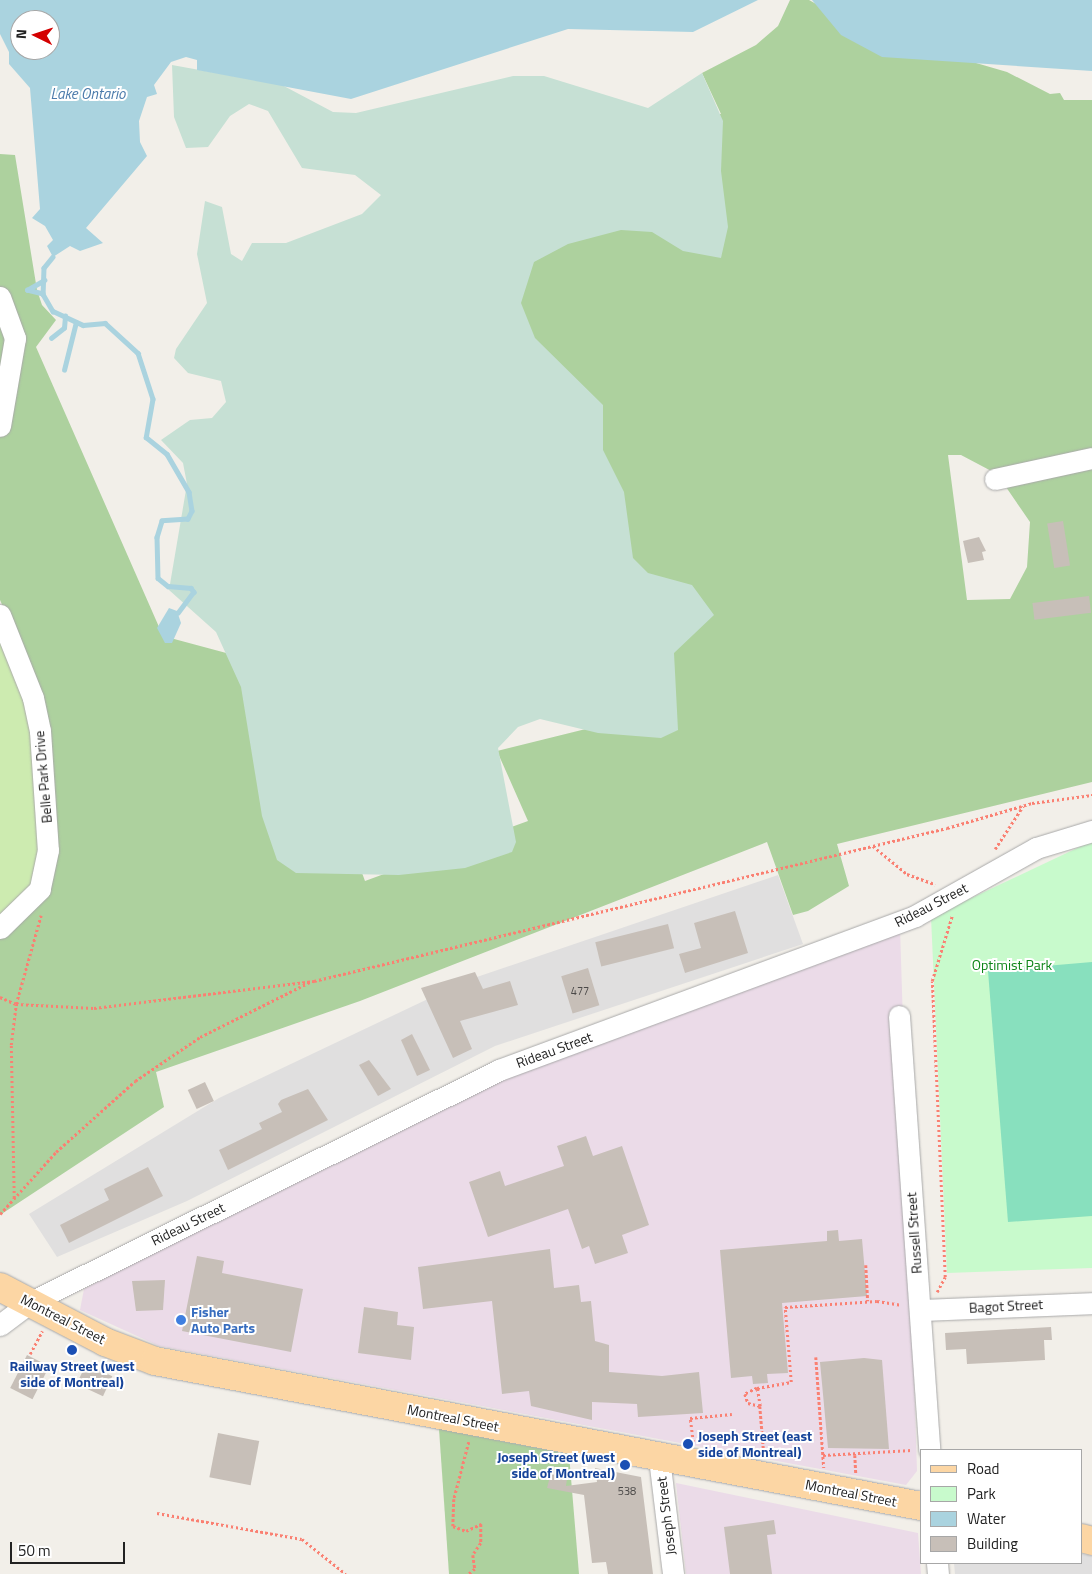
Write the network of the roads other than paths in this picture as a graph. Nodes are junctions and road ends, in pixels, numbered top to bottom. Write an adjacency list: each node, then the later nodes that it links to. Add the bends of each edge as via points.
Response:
1 (0, 297): 2 (street, via 15,338)
2 (0, 426)
3 (1092, 458): 4 (street)
4 (995, 479)
5 (0, 615): 7 (street, Belle Park Drive, via 33,698 42,747 48,850 41,886)
6 (1092, 830): 10 (street, Rideau Street, via 1036,848 915,916 499,1070)
7 (0, 928)
8 (899, 1016): 12 (street, Russell Street)
9 (0, 1287): 10 (main road, Montreal Street)
10 (28, 1303): 13 (street, Rideau Street); 15 (main road, Montreal Street, via 105,1342 155,1360)
11 (1092, 1303): 12 (street, Bagot Street)
12 (920, 1308): 14 (street, Russell Street)
13 (0, 1326)
14 (929, 1449)
15 (659, 1458): 16 (main road, Montreal Street); 17 (street, Joseph Street)
16 (920, 1506)
17 (673, 1574)

